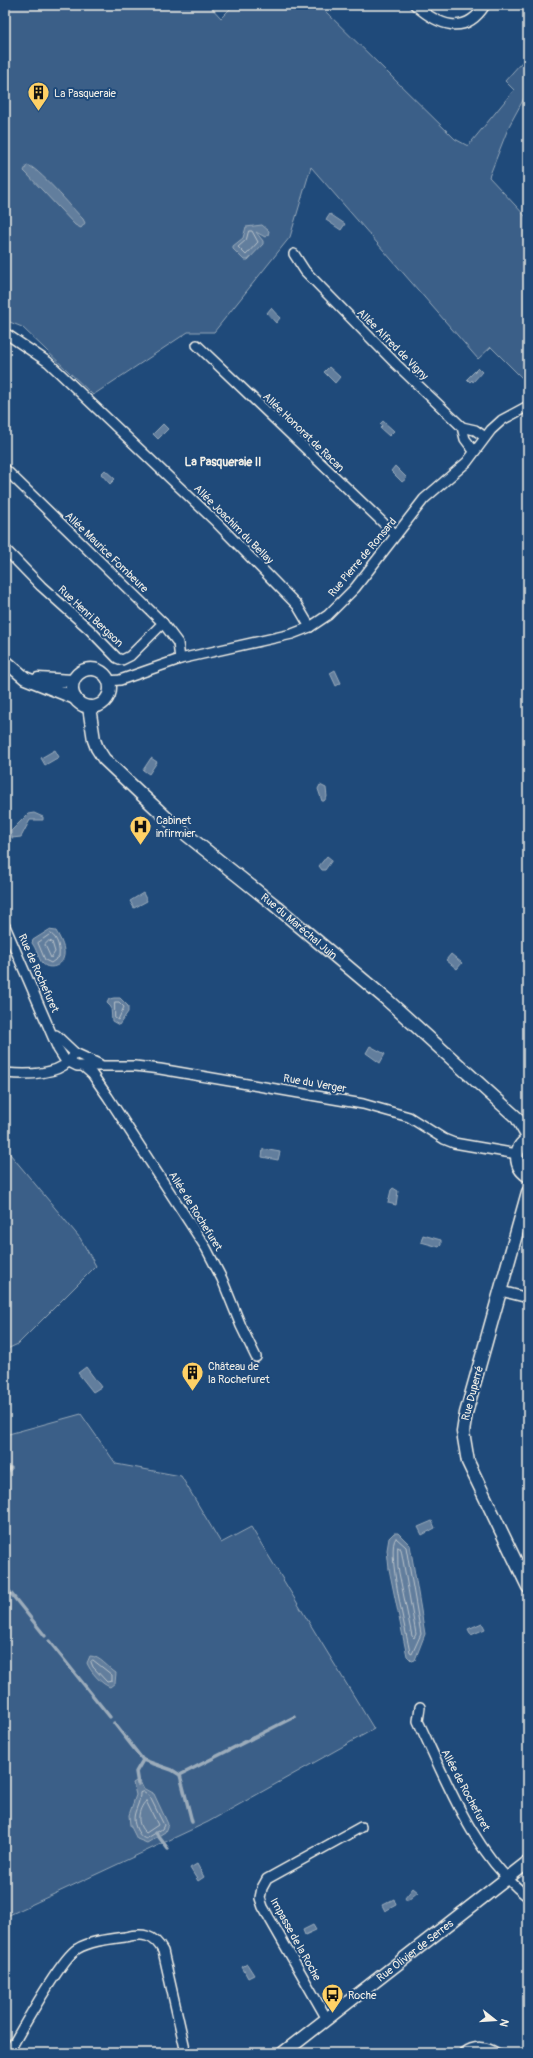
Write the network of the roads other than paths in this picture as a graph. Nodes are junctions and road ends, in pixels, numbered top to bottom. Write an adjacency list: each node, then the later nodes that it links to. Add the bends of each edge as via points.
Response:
1 (415, 5): 2 (street, via 431,19 450,25 462,24 473,18)
2 (485, 5)
3 (294, 254): 7 (street, Allée Alfred de Vigny, via 310,277)
4 (5, 333): 14 (street, Allée Joachim du Bellay, via 48,362 216,522 297,604)
5 (197, 345): 11 (street, Allée Honorat de Racan)
6 (528, 406): 8 (street, Rue Pierre de Ronsard, via 502,420)
7 (462, 427): 8 (street, via 475,430); 9 (street, Allée Alfred de Vigny, via 465,439)
8 (485, 437): 9 (street, Rue Pierre de Ronsard)
9 (474, 451): 11 (street, Rue Pierre de Ronsard, via 467,462 424,499)
10 (5, 469): 13 (street, Allée Maurice Fombeure)
11 (396, 535): 14 (street, Rue Pierre de Ronsard, via 355,588 328,615)
12 (5, 549): 13 (street, Rue Henri Bergson, via 117,658 122,660 130,656)
13 (163, 623): 15 (street, Allée Maurice Fombeure, via 178,642)
14 (310, 627): 15 (street, Rue Pierre de Ronsard, via 292,634)
15 (180, 659): 19 (street, Rue Pierre de Ronsard, via 120,680)
16 (5, 661): 17 (street)
17 (24, 678): 18 (street); 20 (street)
18 (73, 681): 19 (street, via 82,671 91,669 103,673); 20 (street, via 72,693)
19 (108, 681): 21 (street, via 109,694 105,700 97,706)
20 (75, 698): 21 (street)
21 (89, 707): 30 (street, Rue du Maréchal Juin, via 94,740 109,764 173,824 386,999 517,1118)
22 (5, 926): 23 (street, Rue de Rochefuret)
23 (51, 1029): 24 (street, Rue de Rochefuret, via 64,1045); 25 (street, Rue de Rochefuret, via 61,1054)
24 (75, 1053): 25 (street); 26 (street, Rue du Verger)
25 (68, 1062): 27 (street, Rue du Verger); 28 (street, via 46,1071)
26 (101, 1065): 27 (street, Rue du Verger); 29 (street, via 98,1077); 31 (street, Rue du Verger, via 160,1069 363,1104 409,1117 454,1143)
27 (84, 1067): 29 (street, Allée de Rochefuret)
28 (5, 1073)
29 (101, 1087): 36 (street, Allée de Rochefuret, via 206,1248)
30 (528, 1138): 31 (street)
31 (517, 1154): 32 (street, via 519,1167)
32 (528, 1176)
33 (528, 1192): 34 (street, Rue Duperré)
34 (501, 1291): 35 (street); 37 (street, Rue Duperré, via 466,1413 463,1432 468,1462)
35 (528, 1298)
36 (256, 1357)
37 (528, 1587)
38 (420, 1707): 41 (street, Allée de Rochefuret, via 418,1721 449,1787 493,1862)
39 (360, 1827): 43 (street, Impasse de la Roche, via 267,1879 261,1894 263,1907)
40 (528, 1862): 41 (street)
41 (508, 1877): 42 (street, Allée de Rochefuret); 43 (street, Rue Olivier de Serres)
42 (528, 1897)
43 (327, 2019): 46 (street, Rue Olivier de Serres)
44 (8, 2053): 45 (street, via 60,1967 76,1949 139,1934 158,1942 163,1951)
45 (186, 2053)
46 (283, 2053)
47 (464, 2053): 48 (street, via 468,2049 479,2047)
48 (497, 2053)

